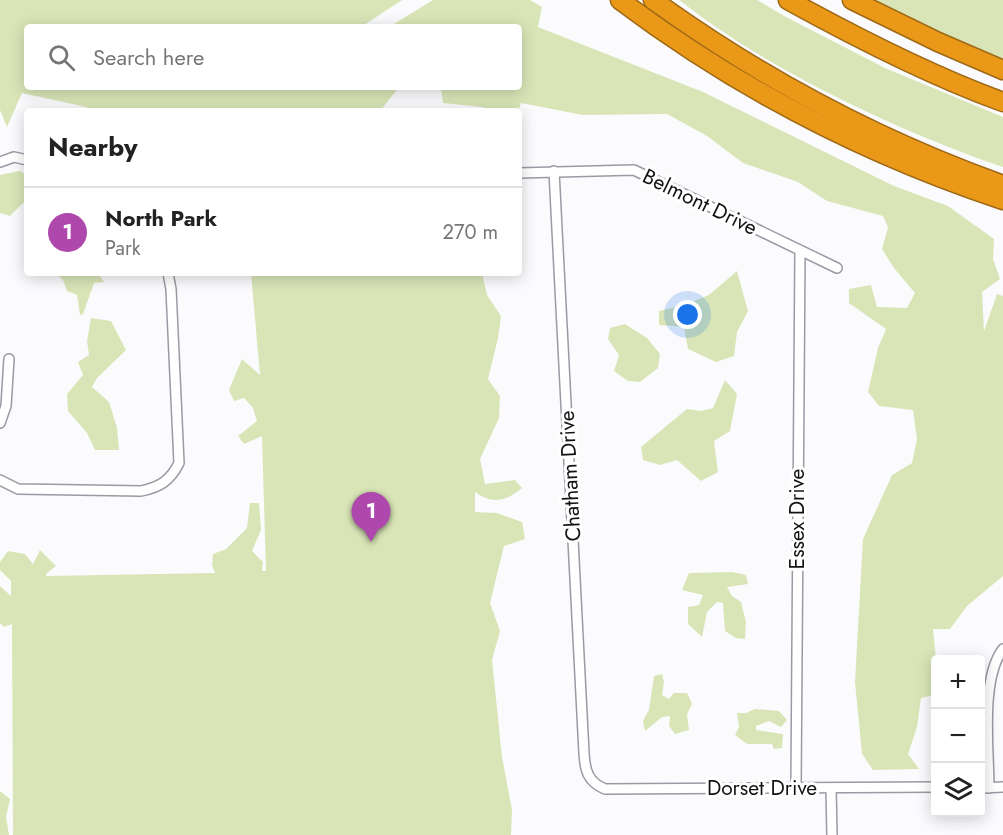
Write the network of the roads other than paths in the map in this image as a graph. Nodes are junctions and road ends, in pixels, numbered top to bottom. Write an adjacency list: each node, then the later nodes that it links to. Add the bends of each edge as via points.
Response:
1 (620, 0): 12 (highway, via 687,49 809,120 910,167)
2 (653, 0): 11 (highway, via 815,103 922,154)
3 (788, 0): 6 (highway, via 886,51)
4 (852, 0): 5 (highway)
5 (1003, 70)
6 (1003, 102)
7 (24, 159): 8 (street, via 14,157)
8 (0, 162)
9 (554, 171): 10 (street, Belmont Drive); 13 (street, Belmont Drive, via 634,170); 20 (street, Chatham Drive, via 584,753)
10 (522, 173)
11 (1003, 185)
12 (1003, 200)
13 (800, 251): 14 (street, Belmont Drive); 21 (street, Essex Drive)
14 (837, 268)
15 (169, 276): 18 (street, via 179,463 167,482 141,491 18,489)
16 (9, 359): 17 (street, via 6,406)
17 (0, 423)
18 (0, 480)
19 (1003, 649): 24 (street, via 988,691)
20 (590, 780): 21 (street, Dorset Drive, via 605,789)
21 (796, 787): 23 (street, Dorset Drive)
22 (931, 787): 23 (street, Dorset Drive)
23 (831, 788): 26 (street)
24 (985, 788): 25 (street)
25 (1003, 788)
26 (832, 835)

